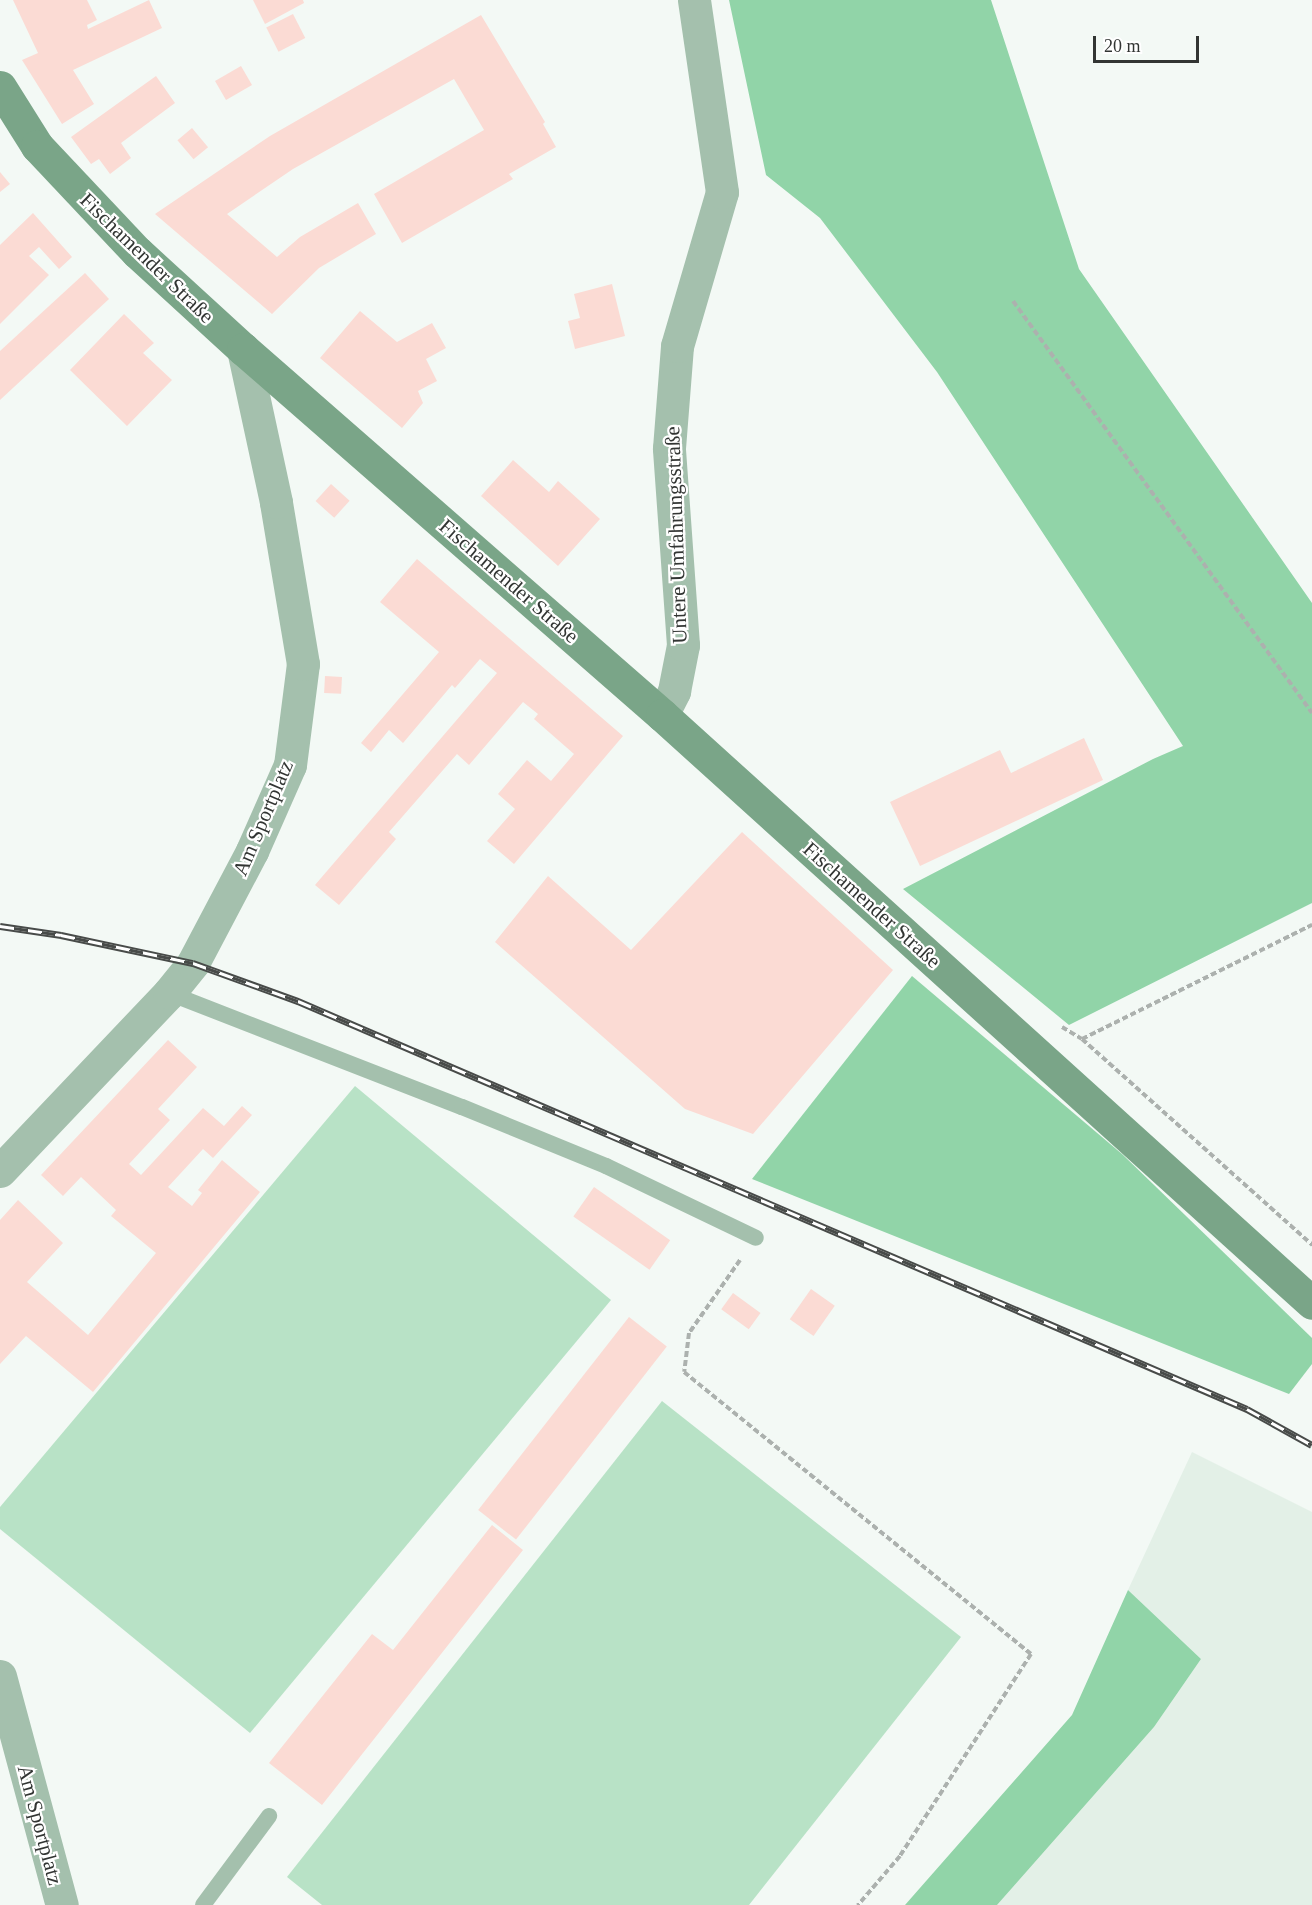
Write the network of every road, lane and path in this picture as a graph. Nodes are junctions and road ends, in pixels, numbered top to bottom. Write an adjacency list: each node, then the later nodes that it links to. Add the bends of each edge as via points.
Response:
1 (694, 0): 6 (street, Untere Umfahrungsstraße, via 722,192 677,346 669,448 683,645 674,691)
2 (0, 87): 4 (main road, Fischamender Straße, via 37,146 136,252)
3 (1013, 301): 5 (path)
4 (243, 350): 6 (main road, Fischamender Straße); 8 (street, Am Sportplatz, via 276,502 303,664 290,765 252,851 193,963)
5 (1312, 713)
6 (662, 715): 12 (main road, Fischamender Straße)
7 (1312, 925): 11 (path, via 1082,1039)
8 (169, 993): 9 (street, Am Sportplatz); 10 (lane, via 606,1166)
9 (0, 1171)
10 (756, 1238): 17 (path, via 689,1333 684,1372 1031,1654 900,1856)
11 (1312, 1245)
12 (1312, 1303)
13 (0, 1676): 15 (street, Am Sportplatz)
14 (269, 1816): 16 (lane)
15 (62, 1905)
16 (203, 1905)
17 (858, 1905)

